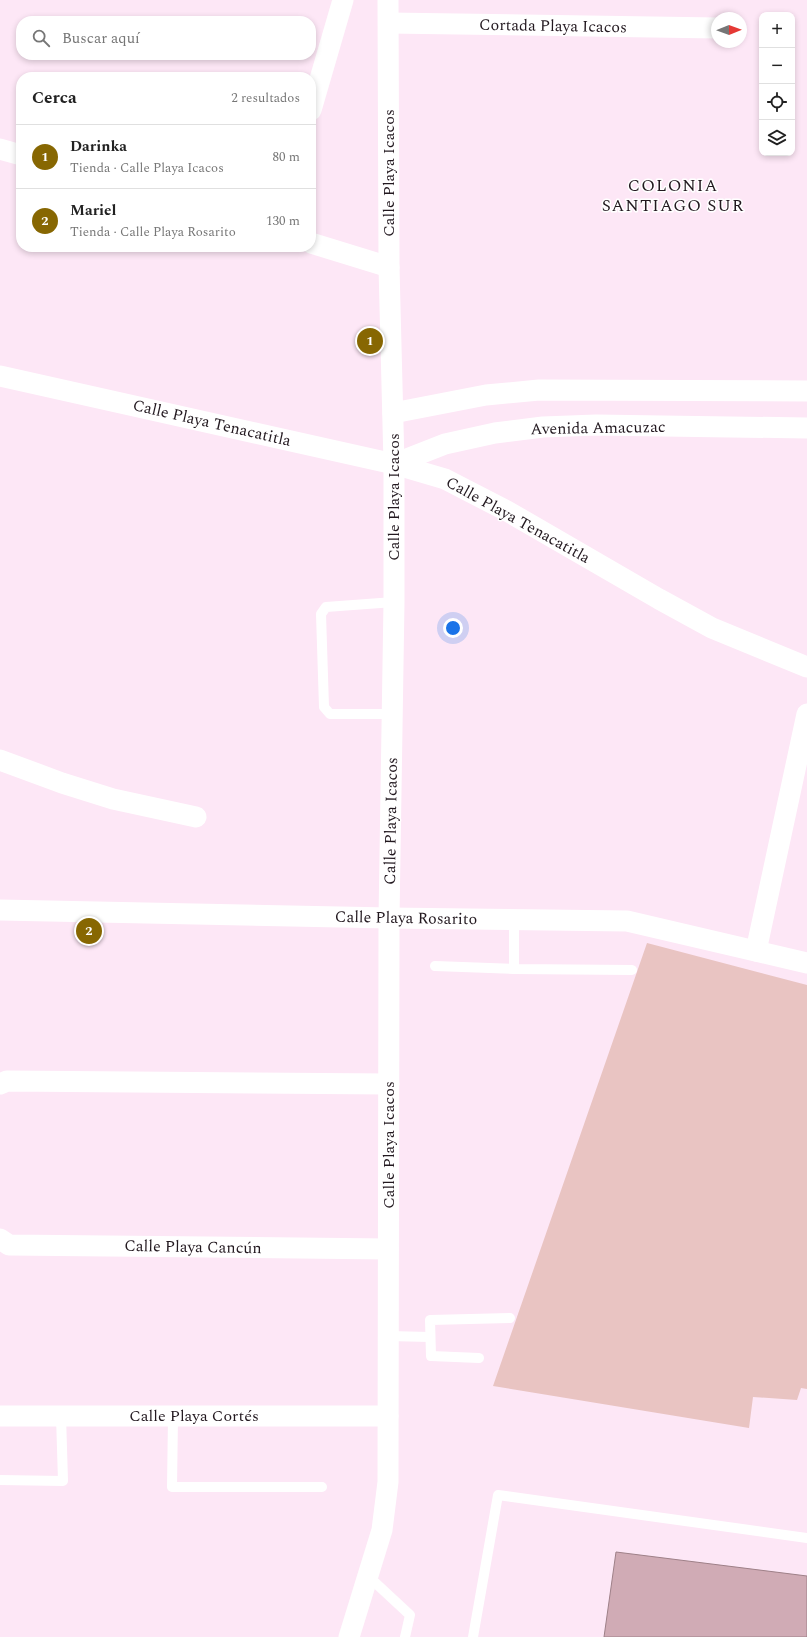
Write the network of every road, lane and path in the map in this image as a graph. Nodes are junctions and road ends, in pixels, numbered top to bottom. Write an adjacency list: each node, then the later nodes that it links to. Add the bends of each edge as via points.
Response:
1 (342, 0): 5 (street)
2 (388, 0): 3 (street, Calle Playa Icacos)
3 (389, 23): 4 (street, Cortada Playa Icacos); 9 (street, Calle Playa Icacos)
4 (711, 28)
5 (316, 92)
6 (0, 149): 7 (street)
7 (16, 154)
8 (316, 245): 9 (street)
9 (389, 267): 12 (street, Calle Playa Icacos)
10 (0, 376): 14 (street, Calle Playa Tenacatitla)
11 (807, 391): 12 (street, via 539,390 486,395)
12 (393, 413): 14 (street, Calle Playa Icacos)
13 (807, 428): 14 (street, Avenida Amacuzac, via 596,425 543,427 495,432 445,444)
14 (394, 464): 15 (street, Calle Playa Icacos); 16 (street, Calle Playa Tenacatitla, via 445,479 507,511 712,628)
15 (394, 602): 17 (street, Calle Playa Icacos); 17 (lane, via 326,607 321,614 324,707 330,714)
16 (807, 667)
17 (393, 714): 22 (street, Calle Playa Icacos)
18 (807, 714): 24 (street)
19 (0, 760): 20 (street, via 113,799)
20 (196, 817)
21 (0, 910): 22 (street, Calle Playa Rosarito)
22 (389, 918): 23 (street, Calle Playa Rosarito); 30 (street, Calle Playa Icacos)
23 (514, 919): 24 (street, Calle Playa Rosarito, via 627,921); 27 (lane)
24 (756, 951): 25 (street, Calle Playa Rosarito)
25 (807, 963)
26 (435, 966): 27 (lane)
27 (514, 969): 28 (lane)
28 (632, 970)
29 (0, 1084): 30 (street, via 15,1081)
30 (389, 1084): 32 (street, Calle Playa Icacos)
31 (0, 1239): 32 (street, Calle Playa Cancún, via 9,1245)
32 (388, 1249): 34 (street, Calle Playa Icacos)
33 (510, 1318): 35 (lane, via 430,1320)
34 (388, 1336): 35 (lane); 39 (street, Calle Playa Icacos)
35 (430, 1337): 36 (lane, via 431,1356)
36 (479, 1358)
37 (0, 1416): 38 (street, Calle Playa Cortés)
38 (61, 1416): 40 (street, Calle Playa Cortés); 41 (lane, via 63,1481)
39 (388, 1416): 40 (street, Calle Playa Cortés); 44 (street, Calle Playa Icacos, via 388,1482 383,1523)
40 (173, 1417): 42 (lane, via 172,1487)
41 (0, 1480)
42 (322, 1487)
43 (807, 1538): 47 (lane, via 498,1494)
44 (368, 1576): 45 (street, Calle Playa Icacos); 46 (lane, via 410,1615)
45 (349, 1637)
46 (405, 1637)
47 (473, 1637)

